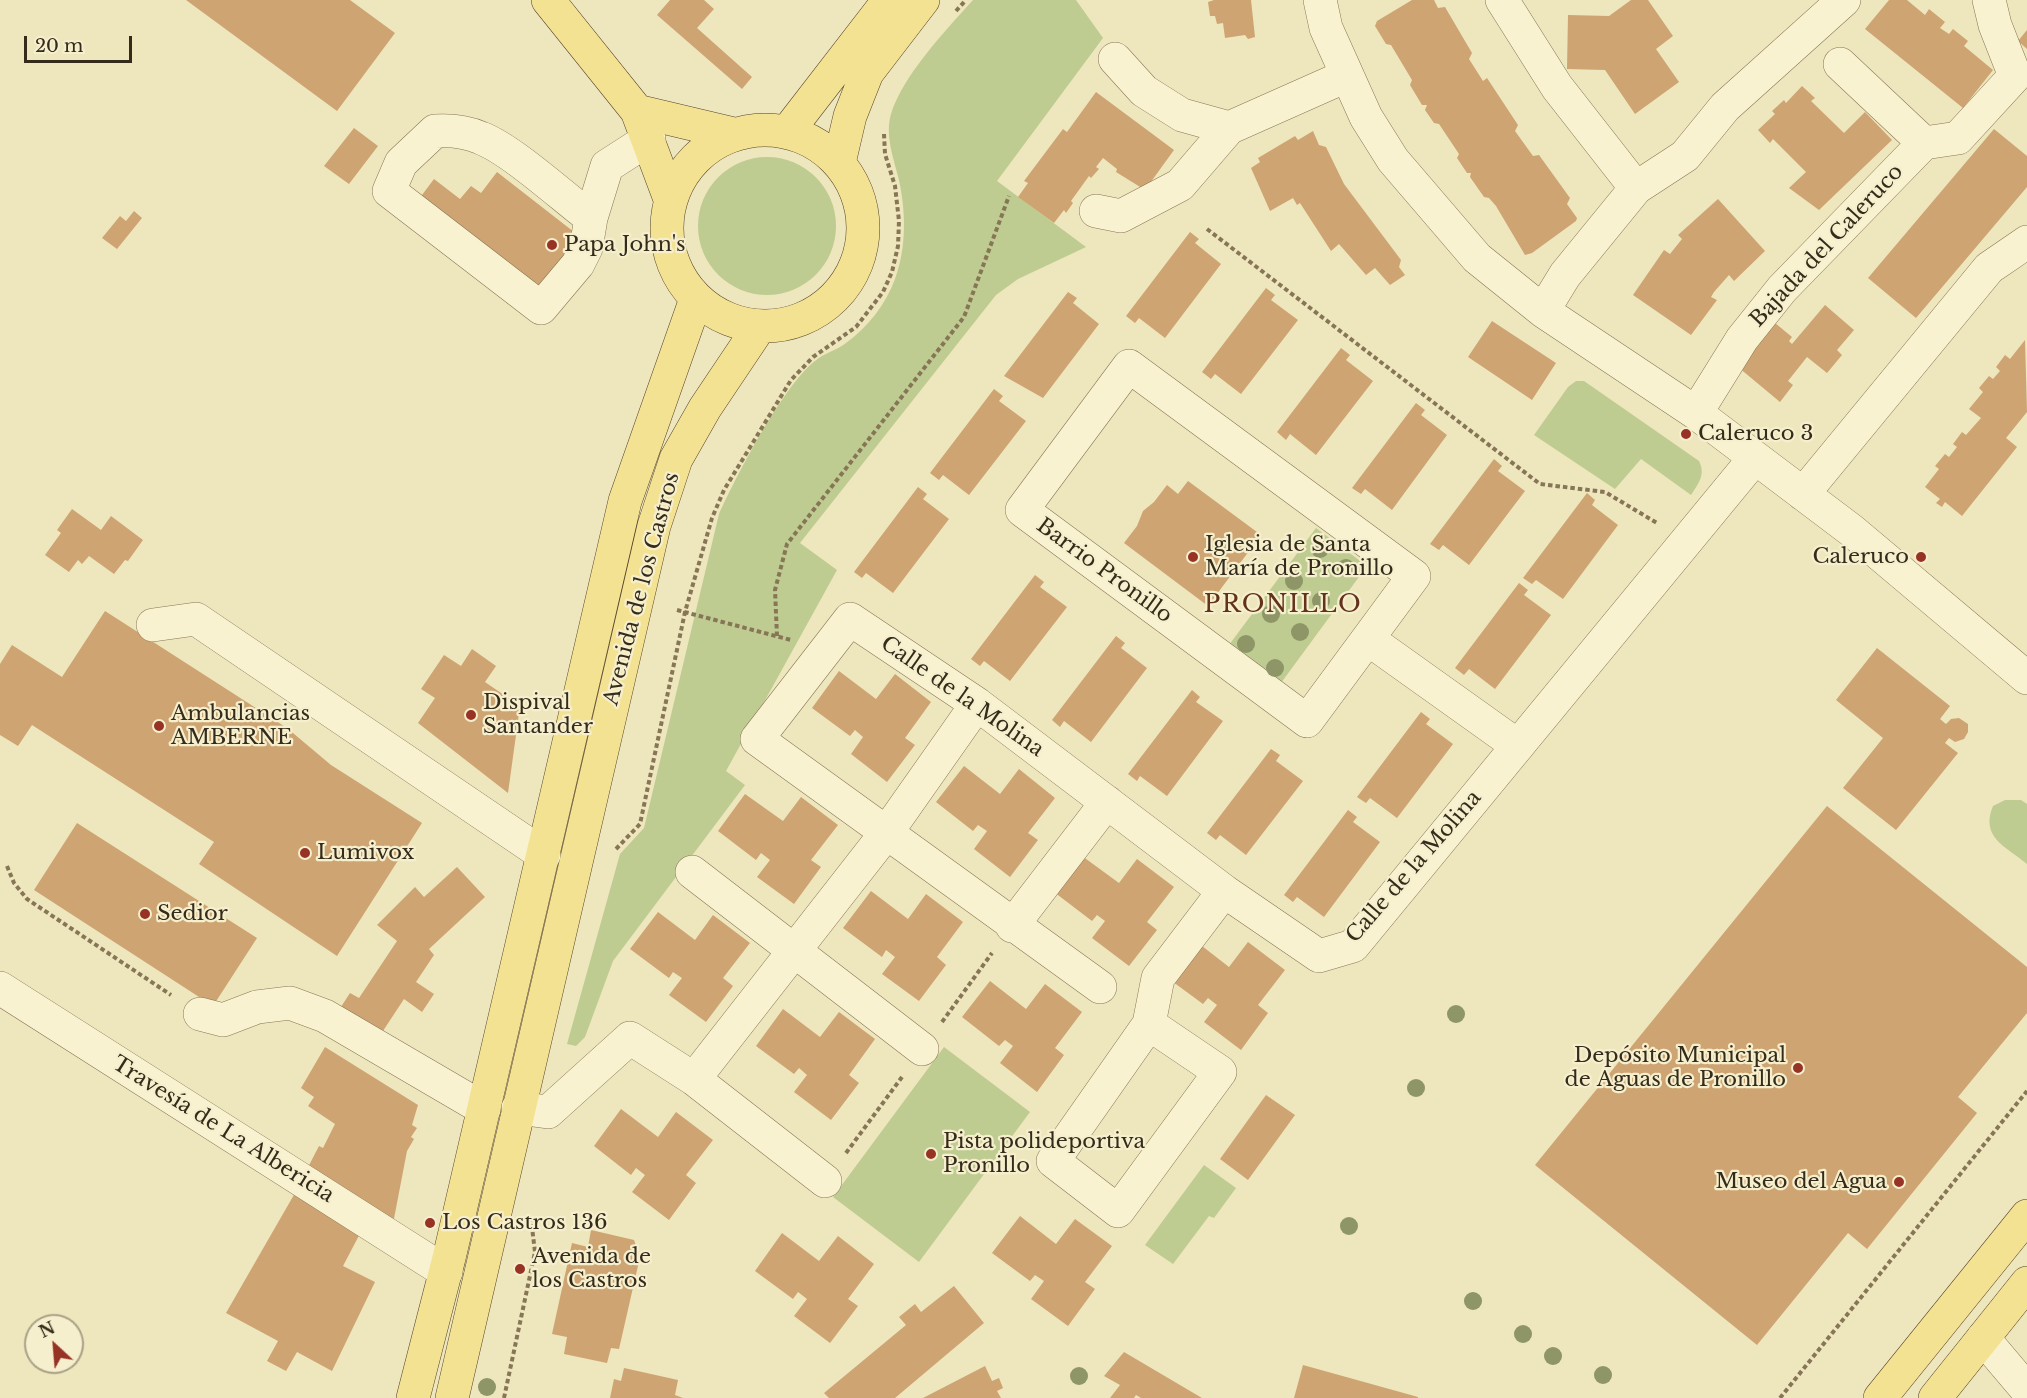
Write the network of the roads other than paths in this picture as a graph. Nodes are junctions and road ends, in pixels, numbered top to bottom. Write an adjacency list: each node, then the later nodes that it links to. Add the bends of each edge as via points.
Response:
1 (548, 0): 11 (main road)
2 (889, 0): 13 (main road)
3 (923, 0): 16 (main road, via 867,73 850,116)
4 (1320, 0): 10 (street, via 1326,28)
5 (1502, 0): 17 (street, via 1557,87)
6 (1844, 0): 17 (street, via 1725,107 1685,156)
7 (1989, 0): 15 (street, via 2015,76 1958,138)
8 (1115, 59): 12 (street, via 1144,90 1182,115)
9 (1840, 64): 15 (street)
10 (1346, 76): 12 (street); 23 (street, via 1393,160 1424,200 1477,258)
11 (643, 125): 14 (main road); 18 (main road); 20 (street, via 608,166)
12 (1229, 128): 19 (street, via 1180,185 1121,216)
13 (787, 132): 14 (main road, via 760,129); 16 (main road, via 815,143)
14 (735, 134): 18 (main road, via 706,148 684,171)
15 (1924, 143): 25 (street, Bajada del Caleruco, via 1782,289 1742,339)
16 (839, 163): 24 (main road, via 855,187 863,215 862,243 853,271 837,294 815,313 788,324)
17 (1636, 188): 23 (street, via 1565,275)
18 (670, 199): 22 (main road, via 666,226 669,253 680,278)
19 (1096, 211)
20 (591, 218): 20 (street, via 586,248 578,264 540,308 389,191 401,163 435,131 455,130 499,148)
21 (2027, 242): 27 (street, via 1989,268)
22 (696, 299): 24 (main road, via 726,319); 35 (main road, Avenida de los Castros, via 625,501)
23 (1544, 311): 25 (street)
24 (760, 326): 46 (main road, Avenida de los Castros, via 676,459 654,526)
25 (1696, 413): 26 (street)
26 (1754, 459): 27 (street); 32 (street, Calle de la Molina)
27 (1803, 494): 30 (street)
28 (153, 625): 35 (street, via 196,620)
29 (1368, 639): 29 (street, Barrio Pronillo, via 1414,576 1129,366 1022,510 1307,721); 32 (street)
30 (2027, 678)
31 (977, 704): 33 (street, Calle de la Molina); 34 (street); 34 (street, Calle de la Molina, via 850,619 757,739)
32 (1518, 746): 37 (street, Calle de la Molina, via 1353,946 1318,956)
33 (1107, 802): 37 (street, Calle de la Molina); 38 (street)
34 (887, 832): 38 (street); 39 (street)
35 (544, 855): 47 (main road, Avenida de los Castros)
36 (692, 872): 39 (street)
37 (1224, 891): 43 (street, via 1158,978)
38 (1012, 926): 40 (street)
39 (794, 951): 44 (street); 45 (street)
40 (1100, 987)
41 (0, 988): 50 (street, Travesía de La Albericia)
42 (200, 1014): 47 (street, via 223,1020 257,1007 290,1003 325,1016)
43 (1149, 1024): 43 (street, via 1053,1161 1118,1211 1220,1072)
44 (922, 1049)
45 (694, 1079): 46 (street, via 630,1038 548,1112); 48 (street)
46 (518, 1108): 55 (main road, Avenida de los Castros)
47 (484, 1109): 50 (main road, Avenida de los Castros)
48 (825, 1181)
49 (2027, 1216): 56 (main road)
50 (446, 1272): 54 (main road, Avenida de los Castros)
51 (2027, 1283): 52 (main road)
52 (1983, 1338): 53 (street); 57 (main road)
53 (2027, 1390)
54 (413, 1398)
55 (452, 1398)
56 (1880, 1398)
57 (1935, 1398)

